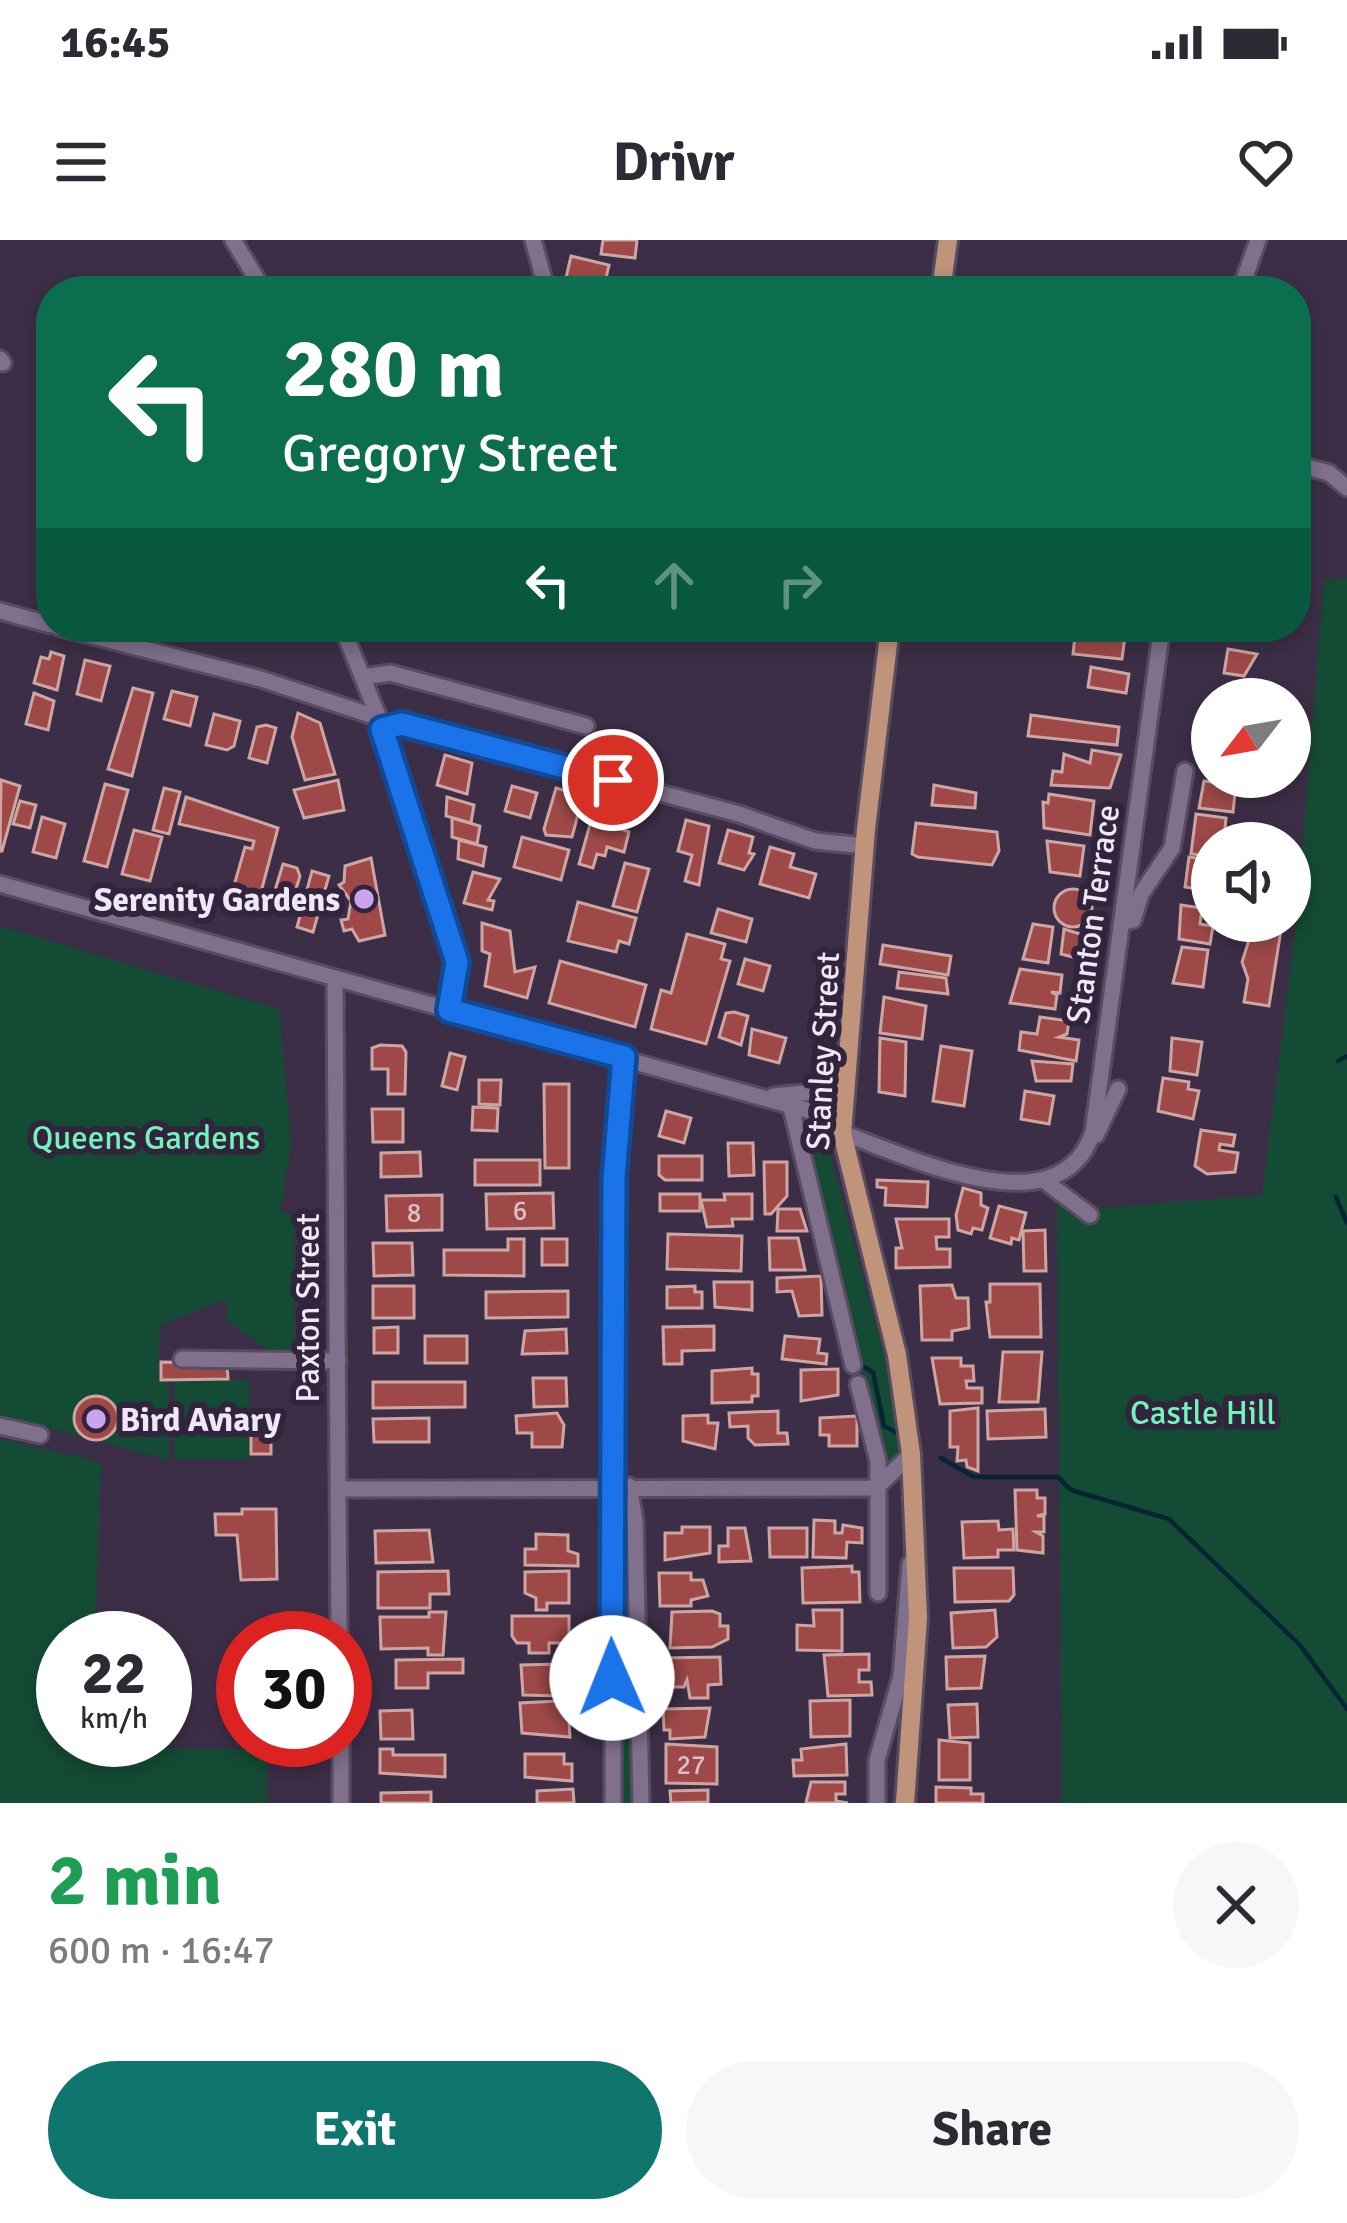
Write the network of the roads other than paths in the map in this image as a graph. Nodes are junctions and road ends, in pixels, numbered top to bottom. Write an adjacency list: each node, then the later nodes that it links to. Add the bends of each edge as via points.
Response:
1 (232, 240): 5 (street)
2 (533, 240): 6 (street)
3 (948, 240): 7 (main road)
4 (1258, 240): 8 (street)
5 (255, 276)
6 (543, 276)
7 (943, 276)
8 (1245, 276)
9 (1311, 468): 10 (street)
10 (1347, 488)
11 (0, 611): 12 (street)
12 (36, 621)
13 (116, 642): 18 (street, via 261,679)
14 (349, 642): 17 (street)
15 (888, 642): 21 (main road, Stanley Street)
16 (1160, 642): 23 (street, Stanton Terrace)
17 (364, 677): 18 (street); 19 (street, via 390,673)
18 (381, 723): 21 (street, via 739,814 815,841); 25 (street, via 457,962)
19 (586, 726)
20 (1185, 771): 23 (street, via 1169,856 1133,920)
21 (865, 846): 27 (main road, Stanley Street)
22 (0, 884): 24 (street)
23 (1122, 922): 32 (street, Stanton Terrace)
24 (335, 978): 25 (street); 36 (street, Paxton Street)
25 (449, 1010): 26 (street)
26 (624, 1057): 29 (street); 42 (street, via 614,1178)
27 (844, 1089): 29 (street); 31 (main road, Stanley Street)
28 (1118, 1089): 32 (street)
29 (758, 1095): 30 (street)
30 (791, 1107): 31 (street); 37 (street)
31 (842, 1126): 33 (street, via 977,1176); 41 (main road, Stanley Street, via 898,1355)
32 (1085, 1150): 33 (street)
33 (1046, 1182): 34 (street)
34 (1090, 1215)
35 (182, 1359): 36 (street)
36 (338, 1360): 44 (street, Paxton Street)
37 (853, 1364)
38 (858, 1384): 43 (street, via 878,1461)
39 (0, 1426): 40 (street)
40 (40, 1435)
41 (911, 1454): 43 (street); 45 (main road, Stanley Street)
42 (621, 1486): 43 (street); 44 (street); 50 (street); 51 (street, via 635,1521)
43 (876, 1488): 46 (street)
44 (338, 1490): 47 (street, Paxton Street)
45 (913, 1544): 52 (street, Stanley Street, via 901,1676 877,1760); 53 (main road, Stanley Street, via 916,1696)
46 (878, 1593)
47 (339, 1611)
48 (341, 1767): 49 (street)
49 (341, 1803)
50 (613, 1803)
51 (641, 1803)
52 (877, 1803)
53 (905, 1803)

